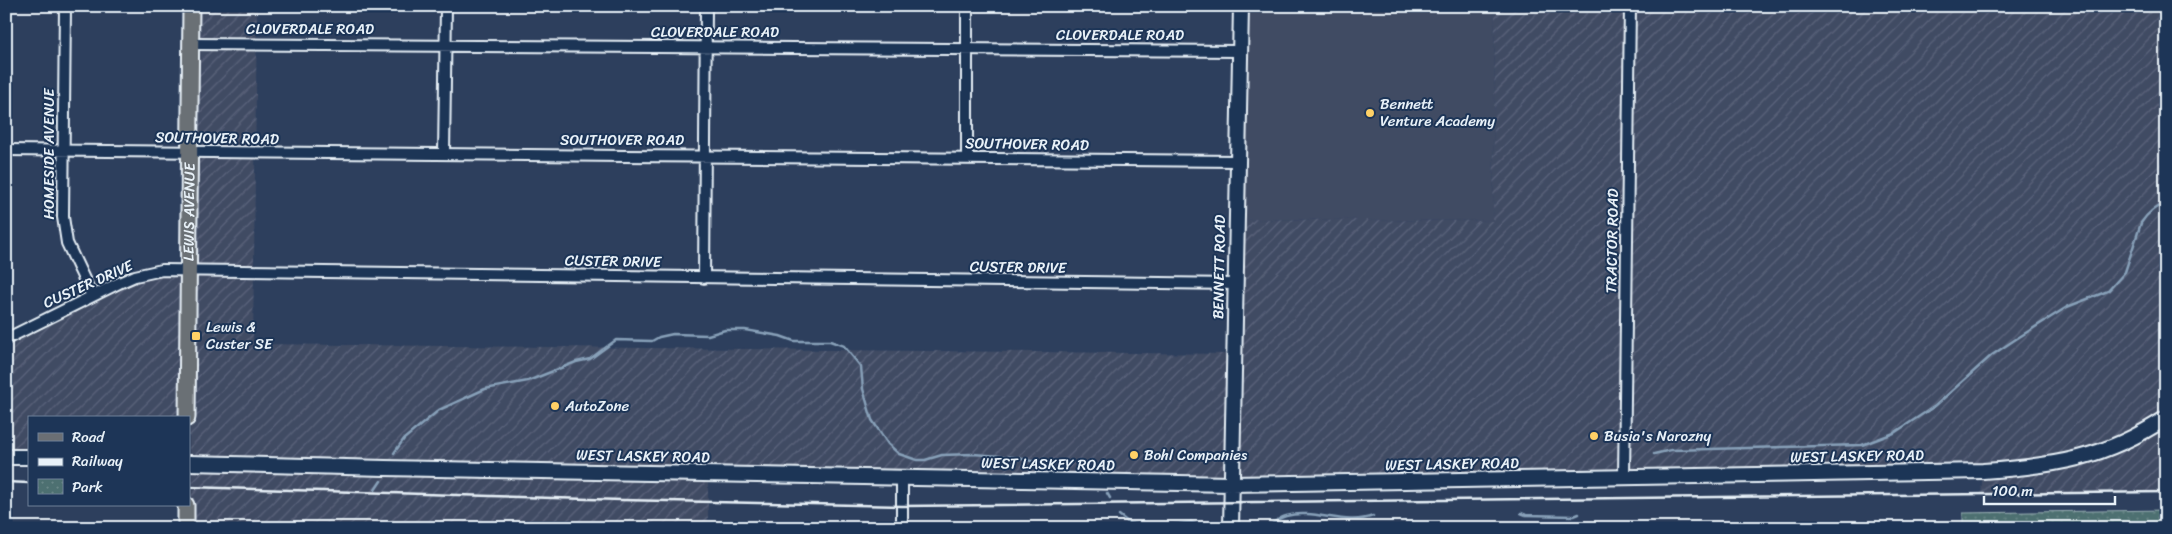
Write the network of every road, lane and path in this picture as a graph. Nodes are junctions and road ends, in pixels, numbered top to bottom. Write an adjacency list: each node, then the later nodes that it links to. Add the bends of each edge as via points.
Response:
1 (65, 6): 14 (street, HOMESIDE AVENUE)
2 (191, 6): 8 (main road, LEWIS AVENUE)
3 (446, 6): 9 (street)
4 (706, 6): 10 (street)
5 (967, 6): 11 (street)
6 (1241, 6): 12 (main road, BENNETT ROAD)
7 (1630, 6): 30 (street, TRACTOR ROAD)
8 (191, 44): 9 (street, CLOVERDALE ROAD); 15 (main road, LEWIS AVENUE)
9 (445, 45): 10 (street, CLOVERDALE ROAD); 16 (street)
10 (705, 47): 11 (street, CLOVERDALE ROAD); 17 (street)
11 (967, 49): 12 (street, CLOVERDALE ROAD); 18 (street)
12 (1240, 51): 19 (main road, BENNETT ROAD)
13 (6, 150): 14 (street, SOUTHOVER ROAD)
14 (63, 151): 15 (street, SOUTHOVER ROAD); 23 (street, HOMESIDE AVENUE, via 63,217 67,243)
15 (189, 154): 16 (street, SOUTHOVER ROAD); 20 (main road, LEWIS AVENUE)
16 (444, 154): 17 (street, SOUTHOVER ROAD)
17 (705, 156): 18 (street, SOUTHOVER ROAD); 21 (street)
18 (967, 158): 19 (street, SOUTHOVER ROAD)
19 (1238, 161): 22 (main road, BENNETT ROAD)
20 (188, 269): 21 (street, CUSTER DRIVE); 23 (street, CUSTER DRIVE, via 135,276); 25 (main road, LEWIS AVENUE)
21 (704, 278): 22 (street, CUSTER DRIVE)
22 (1235, 284): 32 (main road, BENNETT ROAD)
23 (92, 296): 24 (street, CUSTER DRIVE)
24 (6, 339)
25 (188, 416)
26 (2166, 418): 30 (main road, WEST LASKEY ROAD, via 2134,437 2081,459 2031,467 1982,471)
27 (6, 457): 28 (main road)
28 (28, 457)
29 (190, 462): 31 (main road, WEST LASKEY ROAD)
30 (1624, 477): 32 (main road, WEST LASKEY ROAD)
31 (902, 478): 32 (main road, WEST LASKEY ROAD); 35 (street)
32 (1231, 484): 36 (main road, BENNETT ROAD)
33 (186, 506): 34 (main road)
34 (186, 528)
35 (902, 528)
36 (1232, 528)

